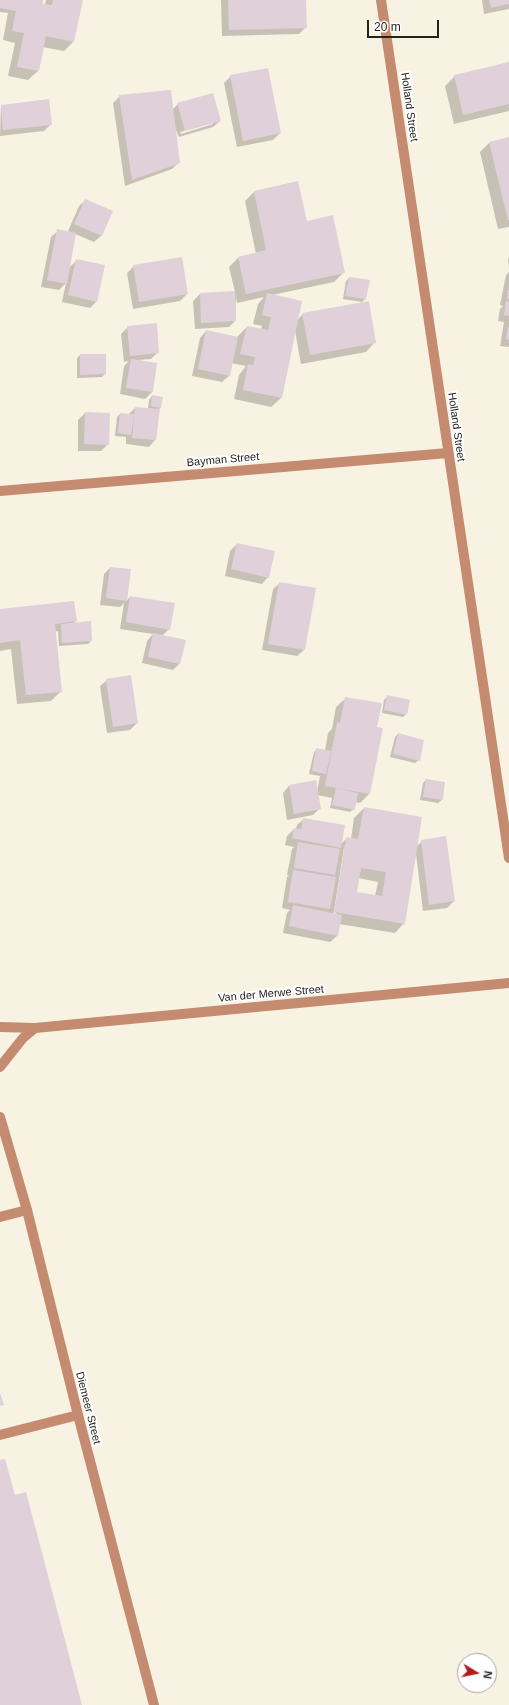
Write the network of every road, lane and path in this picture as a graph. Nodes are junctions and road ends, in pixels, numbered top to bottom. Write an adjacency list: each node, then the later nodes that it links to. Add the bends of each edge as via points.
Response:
1 (381, 0): 2 (street, Holland Street)
2 (448, 453): 3 (street, Bayman Street); 4 (street, Holland Street)
3 (0, 491)
4 (509, 858)
5 (509, 984): 7 (street, Van der Merwe Street)
6 (0, 1028): 7 (street, Van der Merwe Street)
7 (35, 1028): 8 (street, via 23,1038)
8 (0, 1067)
9 (0, 1117): 10 (street, Diemeer Street)
10 (26, 1210): 11 (street); 12 (street, Diemeer Street)
11 (0, 1217)
12 (78, 1415): 13 (street); 14 (street, Diemeer Street)
13 (0, 1435)
14 (154, 1705)

